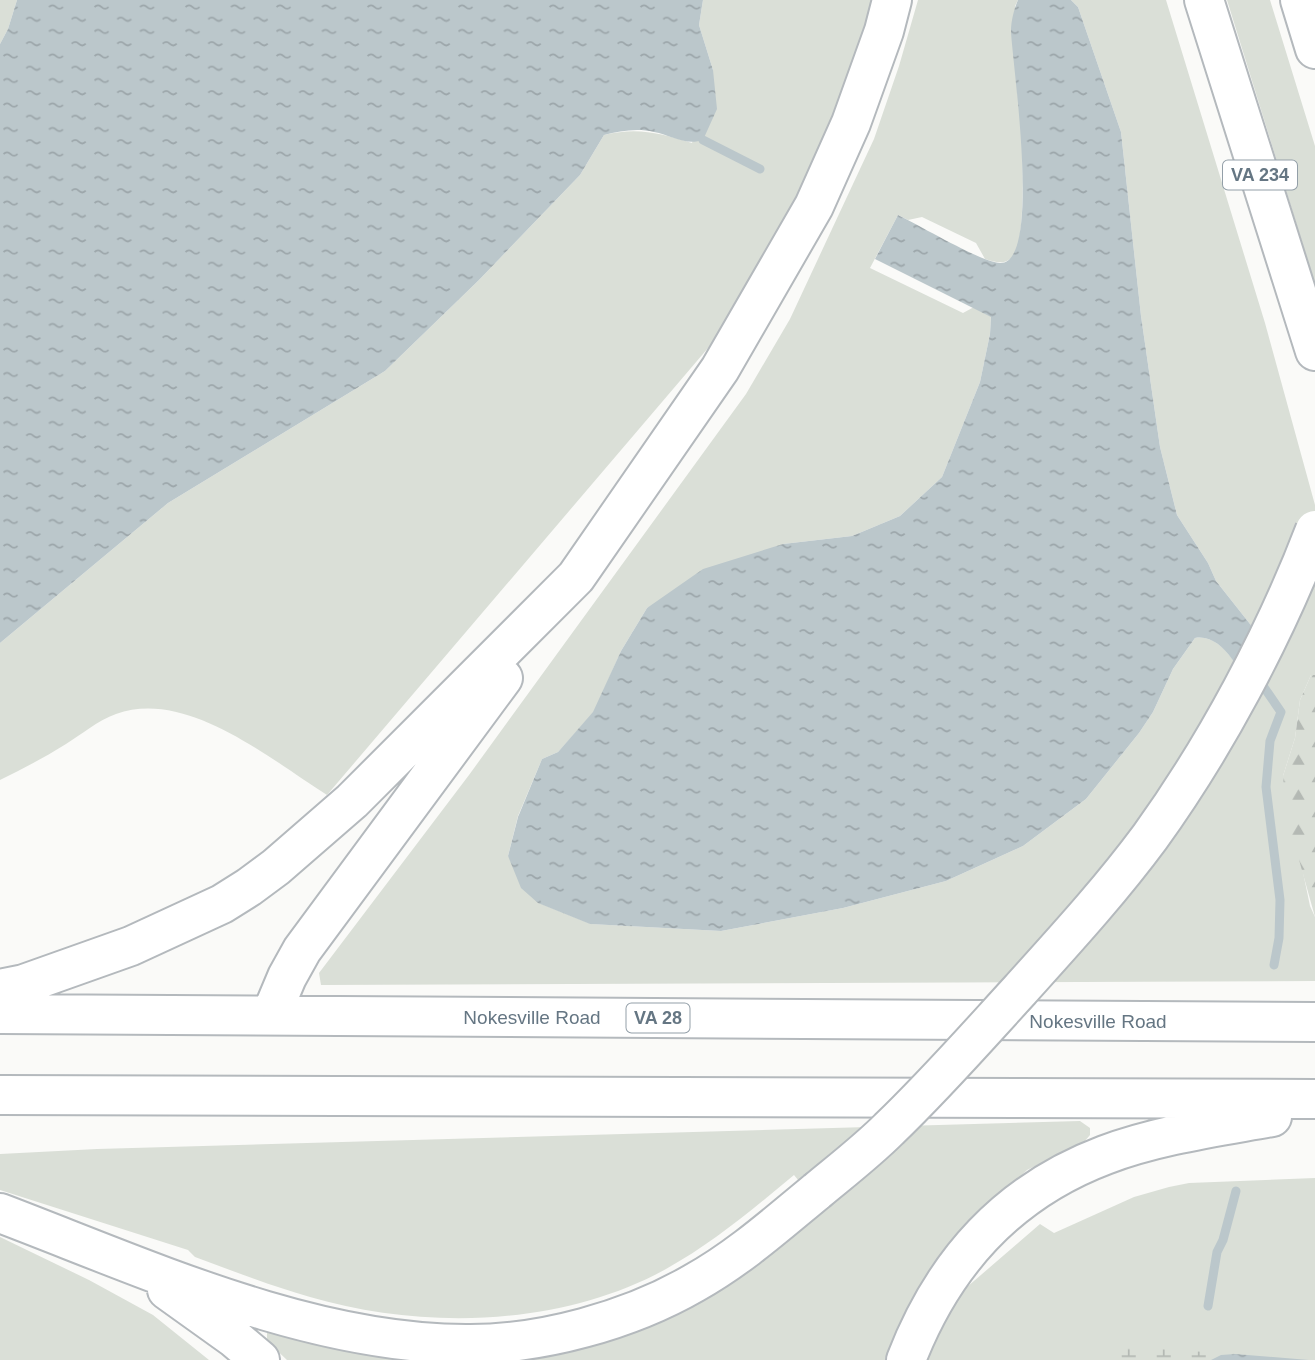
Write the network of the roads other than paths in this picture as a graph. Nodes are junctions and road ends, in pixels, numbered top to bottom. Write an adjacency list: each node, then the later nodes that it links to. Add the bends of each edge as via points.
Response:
1 (892, 0): 7 (highway, via 851,124 814,206 720,369)
2 (1204, 0): 5 (highway, VA 234)
3 (1300, 0): 4 (highway)
4 (1315, 49)
5 (1315, 351)
6 (1315, 530): 16 (highway, bridge, via 1234,702 1150,837 1094,908 888,1130 727,1262 694,1283 585,1327 468,1345 412,1341 296,1320)
7 (576, 577): 8 (highway, via 352,801 249,887 131,946); 10 (highway, via 302,950)
8 (0, 989)
9 (0, 1014): 10 (highway, Nokesville Road / VA 28)
10 (271, 1015): 11 (highway, Nokesville Road / VA 28)
11 (1315, 1022)
12 (0, 1095): 13 (highway)
13 (1315, 1099)
14 (1315, 1110): 18 (highway, via 1153,1141 1105,1155 1043,1186 974,1243 944,1283)
15 (0, 1213): 16 (highway)
16 (92, 1248): 17 (highway, via 159,1285)
17 (260, 1360)
18 (906, 1360)

